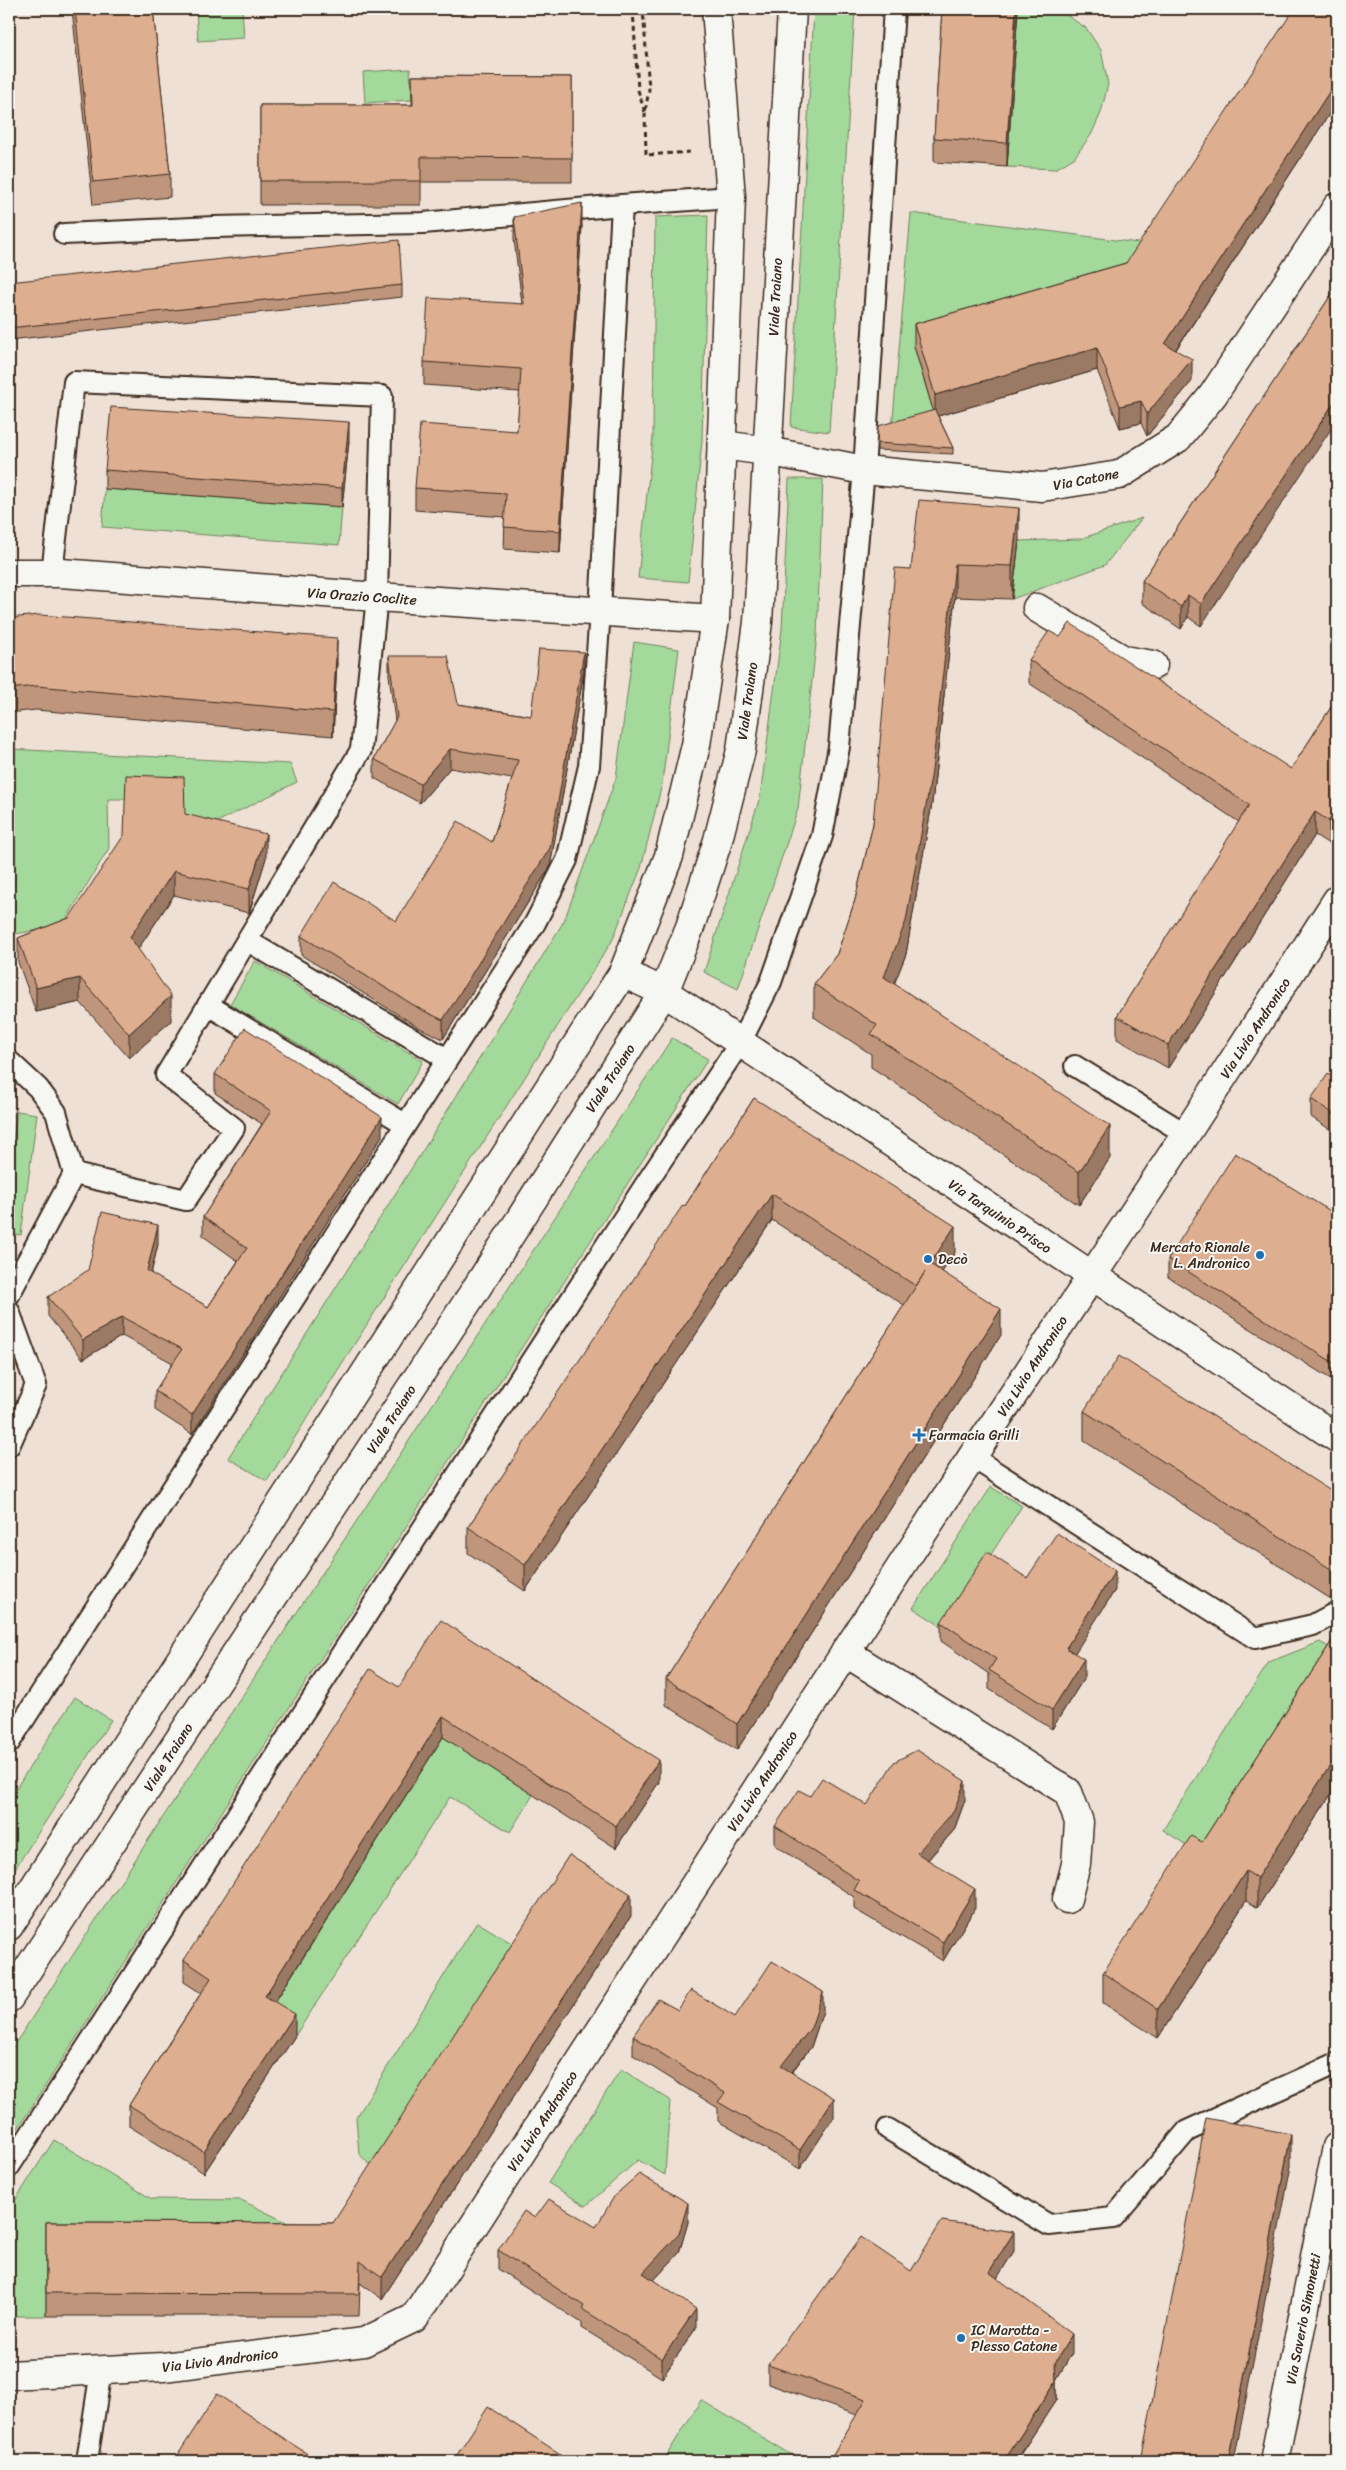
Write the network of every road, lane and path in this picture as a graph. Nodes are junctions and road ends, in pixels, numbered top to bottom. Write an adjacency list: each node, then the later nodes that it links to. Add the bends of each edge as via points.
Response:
1 (633, 9): 6 (path, via 638,90)
2 (644, 9): 6 (path, via 649,89)
3 (716, 9): 8 (street)
4 (792, 9): 13 (street, Viale Traiano)
5 (894, 9): 14 (lane)
6 (645, 113): 7 (path, via 646,155)
7 (693, 152)
8 (731, 197): 9 (lane); 12 (street)
9 (622, 205): 11 (lane, via 423,223 214,226); 19 (lane)
10 (1337, 207): 14 (street, Via Catone, via 1207,403 1178,438 1118,475 1042,487)
11 (64, 234)
12 (722, 445): 13 (street, Via Catone); 20 (street)
13 (767, 451): 14 (street, Via Catone); 21 (street, Viale Traiano)
14 (864, 470): 28 (lane, via 839,747 822,836 771,982)
15 (9, 573): 16 (street, Via Orazio Coclite)
16 (52, 573): 17 (street, Via Orazio Coclite); 17 (lane, via 74,382 382,396)
17 (377, 597): 19 (street, Via Orazio Coclite); 24 (lane, via 361,750)
18 (1037, 608): 22 (street, via 1124,660)
19 (600, 611): 20 (street, Via Orazio Coclite); 29 (lane, via 589,766 567,860 534,923)
20 (714, 619): 21 (street, Via Orazio Coclite); 25 (street, via 696,745 669,856)
21 (758, 622): 26 (street, Viale Traiano, via 741,750 718,840 690,927)
22 (1153, 665)
23 (1337, 900): 33 (street, Via Livio Andronico)
24 (248, 941): 27 (lane); 29 (lane)
25 (623, 973): 26 (street, Via Tarquinio Prisco); 45 (street)
26 (664, 992): 28 (street, Via Tarquinio Prisco); 46 (street, Viale Traiano, via 474,1292)
27 (208, 1005): 32 (lane); 34 (lane, via 166,1075 234,1128 186,1200)
28 (740, 1043): 35 (street, Via Tarquinio Prisco); 50 (lane)
29 (447, 1059): 32 (lane)
30 (9, 1061): 34 (lane, via 38,1088 56,1112)
31 (1075, 1066): 33 (lane)
32 (405, 1124): 43 (lane)
33 (1186, 1134): 35 (street, Via Livio Andronico)
34 (74, 1174): 36 (lane)
35 (1091, 1277): 38 (street, Via Tarquinio Prisco); 40 (street, Via Livio Andronico)
36 (9, 1295)
37 (9, 1311): 39 (lane, via 36,1384)
38 (1337, 1438)
39 (9, 1446)
40 (972, 1457): 41 (lane, via 1255,1638 1313,1625); 42 (street, Via Livio Andronico)
41 (1337, 1612)
42 (845, 1652): 44 (street, via 1068,1792 1079,1822 1076,1864); 51 (street, Via Livio Andronico, via 414,2318 364,2342 163,2367)
43 (9, 1743)
44 (1067, 1899)
45 (9, 1926)
46 (12, 1985)
47 (1337, 2062): 48 (lane, via 1187,2131 1113,2218 1049,2225)
48 (888, 2129)
49 (1337, 2147): 54 (street, Via Saverio Simonetti)
50 (9, 2167)
51 (101, 2370): 52 (street, Via Livio Andronico); 53 (lane)
52 (9, 2375)
53 (87, 2461)
54 (1274, 2461)

